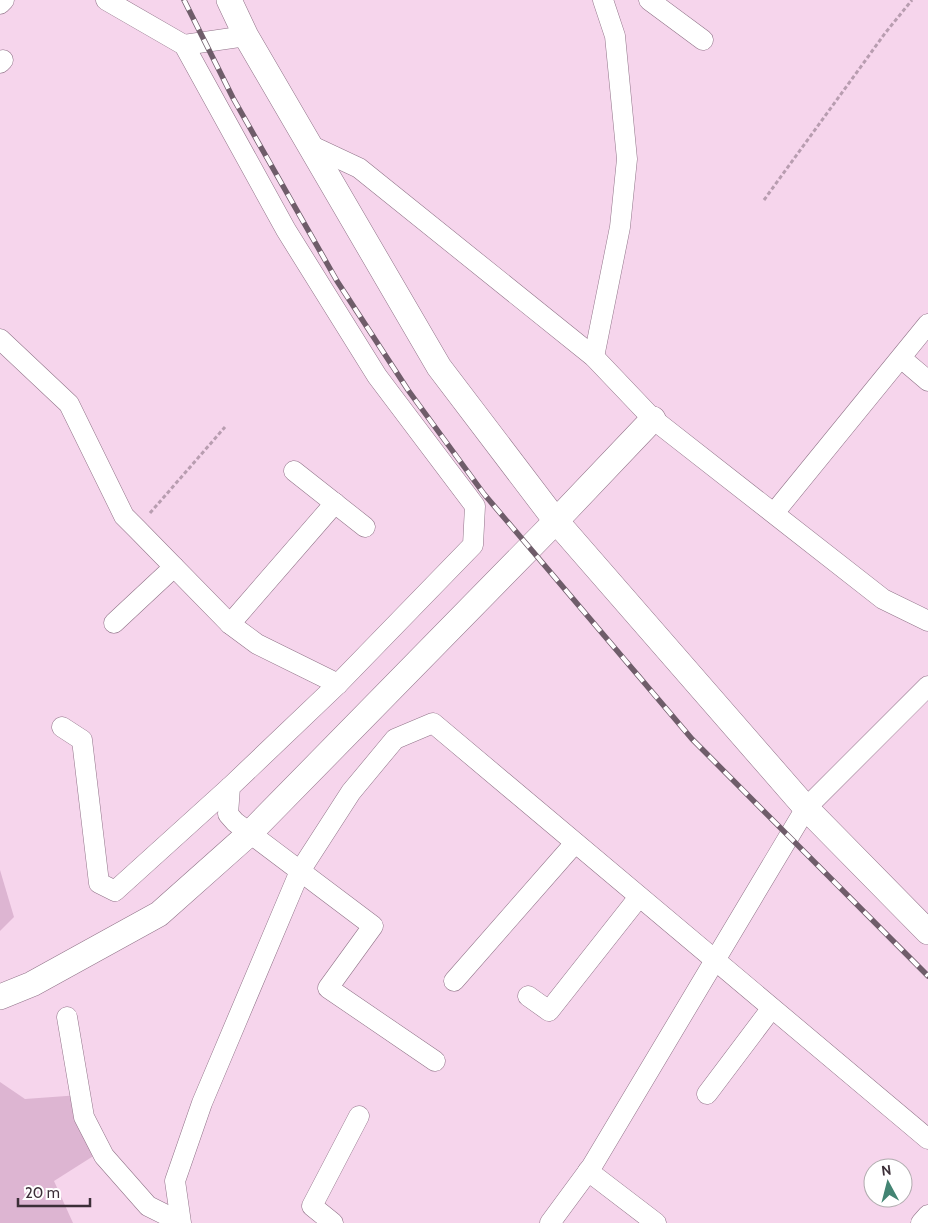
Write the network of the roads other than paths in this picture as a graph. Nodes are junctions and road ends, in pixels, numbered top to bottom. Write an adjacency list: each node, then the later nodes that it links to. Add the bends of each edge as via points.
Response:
1 (4, 0): 6 (street)
2 (106, 0): 9 (street)
3 (229, 0): 7 (street)
4 (603, 0): 13 (street, via 615,36 627,159 620,227)
5 (649, 0): 8 (street)
6 (0, 4)
7 (246, 36): 9 (street); 10 (street)
8 (703, 40)
9 (184, 45): 26 (street, via 286,230 377,376 475,506 473,545)
10 (312, 146): 13 (street, via 358,168); 20 (street, via 439,367)
11 (928, 324): 14 (street)
12 (0, 339): 22 (street, via 69,404 124,516)
13 (594, 357): 16 (street)
14 (900, 358): 15 (street); 19 (street)
15 (928, 381)
16 (653, 419): 19 (street); 20 (street)
17 (294, 471): 18 (street)
18 (335, 503): 21 (street); 25 (street)
19 (774, 514): 23 (street, via 883,599)
20 (556, 520): 30 (street); 31 (street)
21 (365, 527)
22 (174, 567): 24 (street); 25 (street)
23 (928, 621)
24 (114, 623)
25 (230, 624): 26 (street, via 257,644)
26 (338, 684): 29 (street)
27 (928, 686): 30 (street)
28 (62, 727): 29 (street, via 82,740 99,883 115,891)
29 (230, 787): 31 (street, via 228,814)
30 (806, 808): 35 (street); 36 (street)
31 (250, 833): 33 (street); 39 (street, via 159,914 48,976)
32 (575, 843): 33 (street, via 433,723 396,739 351,792); 34 (street); 37 (street)
33 (300, 871): 42 (street, via 373,926 328,988); 48 (street, via 202,1103 175,1180)
34 (639, 897): 36 (street); 38 (street, via 549,1011)
35 (928, 932)
36 (714, 961): 40 (street); 46 (street)
37 (454, 981)
38 (528, 996)
39 (0, 997)
40 (771, 1008): 43 (street); 45 (street)
41 (67, 1017): 48 (street, via 84,1118 104,1156 148,1206)
42 (435, 1061)
43 (707, 1094)
44 (359, 1116): 49 (street, via 312,1206)
45 (928, 1139)
46 (588, 1171): 50 (street); 51 (street)
47 (928, 1215): 52 (street)
48 (180, 1222)
49 (333, 1223)
50 (550, 1223)
51 (656, 1223)
52 (921, 1223)

